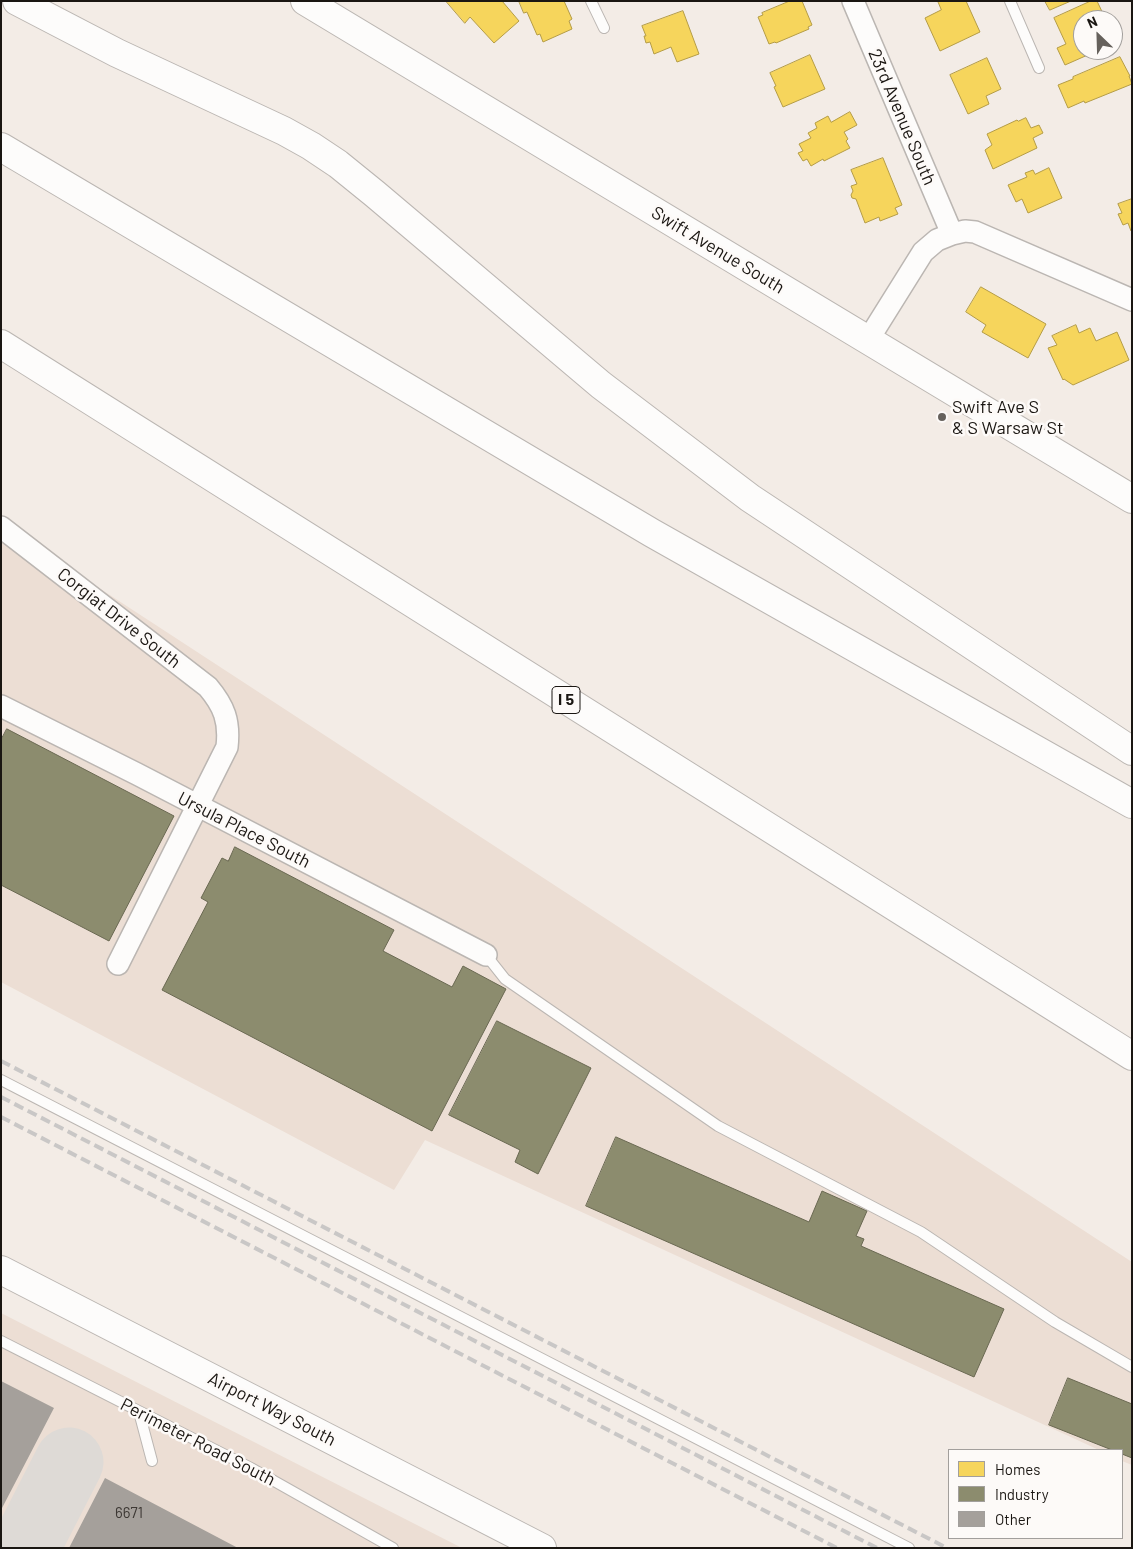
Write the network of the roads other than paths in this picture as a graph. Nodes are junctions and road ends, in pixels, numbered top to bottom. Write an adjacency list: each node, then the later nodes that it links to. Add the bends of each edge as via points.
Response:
1 (17, 1): 16 (main road, via 117,53 284,131 338,164 601,385 750,498)
2 (304, 1): 11 (main road, Swift Avenue South)
3 (591, 1): 6 (lane)
4 (853, 1): 9 (street, 23rd Avenue South)
5 (1010, 1): 7 (lane)
6 (604, 28)
7 (1039, 68)
8 (1, 147): 17 (main road, via 652,534)
9 (952, 234): 10 (street, via 976,232); 11 (street, via 937,240 924,252)
10 (1132, 300)
11 (868, 340): 13 (main road, Swift Avenue South)
12 (1, 344): 21 (main road, I 5)
13 (1132, 499)
14 (1, 527): 18 (street, Corgiat Drive South, via 208,687 219,701 229,732 227,747)
15 (1, 706): 18 (street, Ursula Place South)
16 (1132, 751)
17 (1132, 804)
18 (198, 807): 19 (street, Ursula Place South); 20 (street, Corgiat Drive South)
19 (486, 955): 25 (lane, via 505,978 718,1126 921,1232 1055,1322)
20 (118, 964)
21 (1132, 1056)
22 (1, 1080): 30 (lane)
23 (1, 1270): 29 (main road, Airport Way South)
24 (1, 1341): 26 (lane, Perimeter Road South)
25 (1132, 1367)
26 (139, 1412): 27 (lane); 28 (lane, Perimeter Road South, via 250,1468)
27 (152, 1461)
28 (393, 1548)
29 (542, 1548)
30 (909, 1548)

